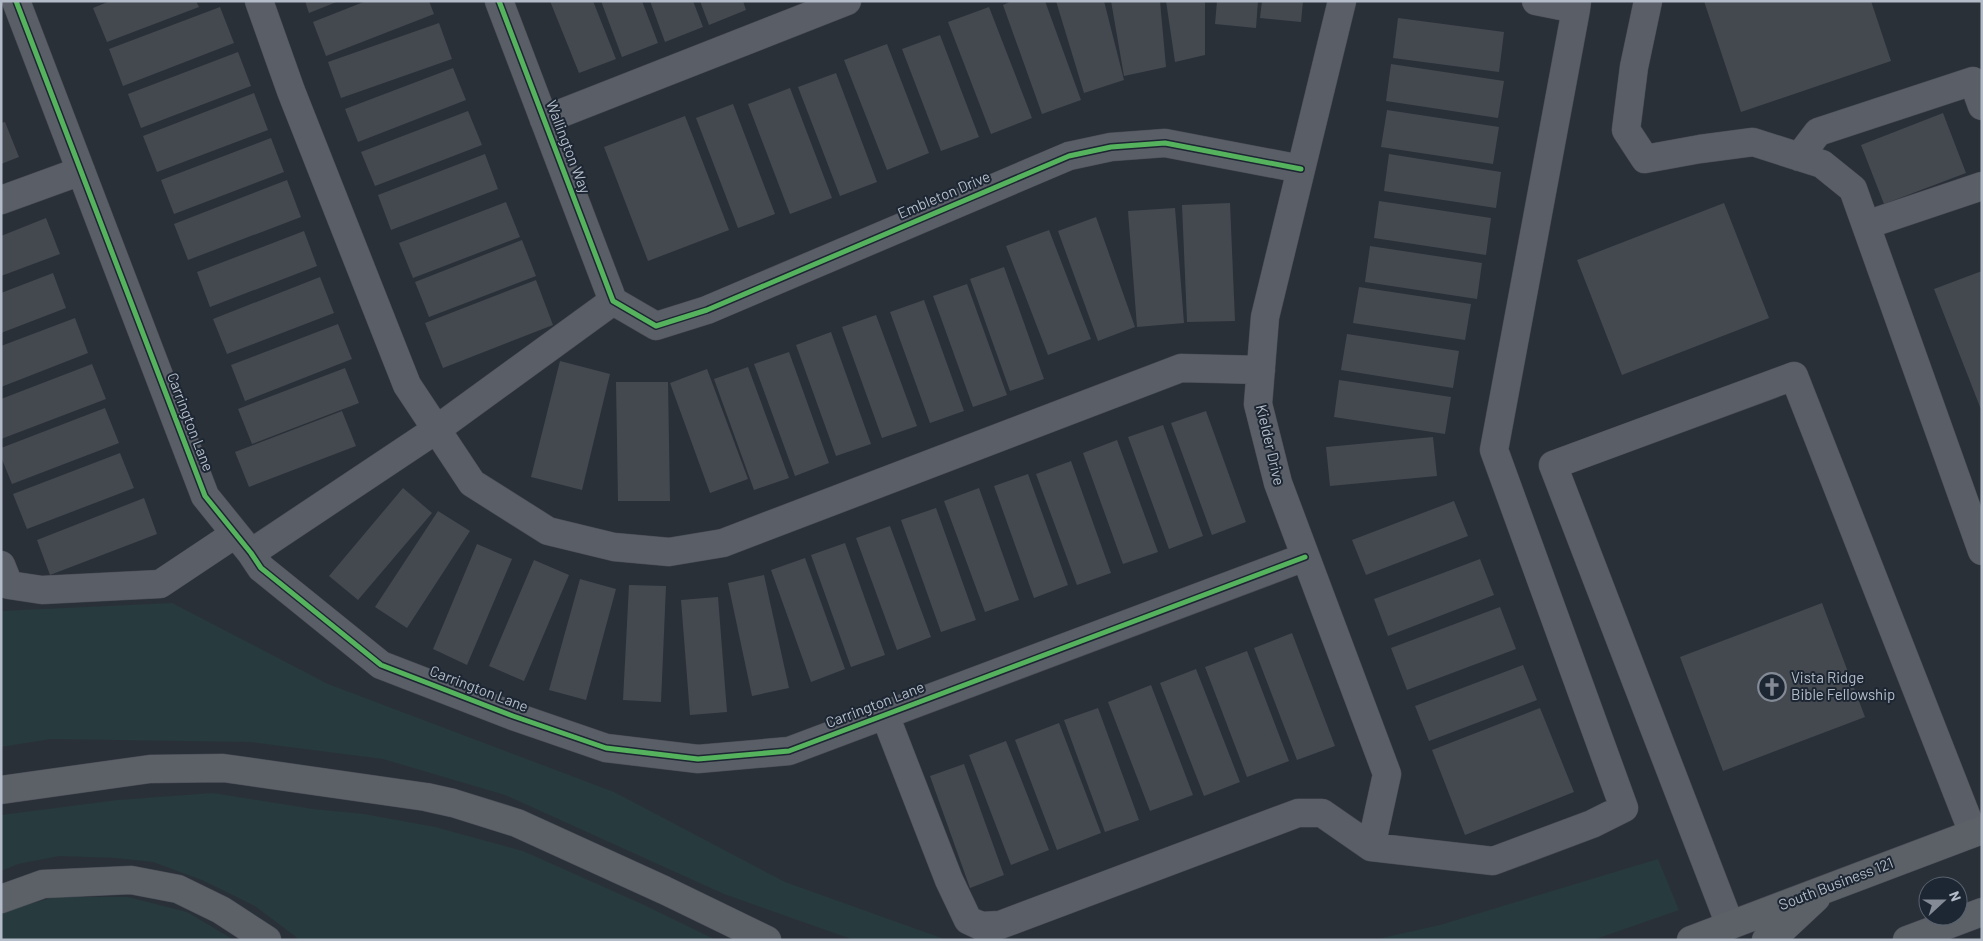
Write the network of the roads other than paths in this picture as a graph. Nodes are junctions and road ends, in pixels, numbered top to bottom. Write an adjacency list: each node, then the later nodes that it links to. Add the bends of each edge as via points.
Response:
1 (16, 1): 13 (street, Carrington Lane)
2 (259, 1): 19 (street, via 407,385)
3 (499, 1): 10 (street, Wallington Way)
4 (847, 1): 10 (street)
5 (1342, 1): 12 (street, Kielder Drive)
6 (1536, 1): 8 (street)
7 (1648, 1): 11 (street, via 1634,67 1626,130 1645,159 1753,142)
8 (1576, 5): 28 (street, via 1494,450 1624,808 1592,824 1493,861)
9 (1982, 106): 11 (street, via 1973,81 1818,132)
10 (544, 120): 17 (street, Wallington Way)
11 (1799, 157): 16 (street, via 1822,164 1853,189)
12 (1301, 169): 17 (street, Embleton Drive, via 1165,143 1111,146 1069,156 707,310 656,326); 18 (street, Kielder Drive, via 1265,317)
13 (81, 171): 15 (street); 21 (street, Carrington Lane, via 205,496)
14 (1982, 186): 16 (street)
15 (1, 200)
16 (1866, 225): 20 (street)
17 (613, 302): 19 (street)
18 (1261, 370): 19 (street, via 1181,368 724,543 669,552 614,547 548,531 472,483); 23 (street, Kielder Drive, via 1258,404 1278,483)
19 (437, 429): 21 (street)
20 (1974, 505): 22 (street)
21 (243, 543): 24 (street, via 160,584 42,590 9,585); 25 (street, Carrington Lane, via 261,568 381,665 606,748 698,759 788,751)
22 (1982, 551)
23 (1305, 557): 25 (street, Carrington Lane); 28 (street, Kielder Drive, via 1387,774)
24 (1, 564)
25 (886, 715): 28 (street, via 949,880 968,920 980,926 1000,925 1298,813 1322,813)
26 (1, 790): 34 (main road, via 150,769 223,768 453,802 517,823)
27 (1978, 832): 29 (main road, South Business 121); 32 (street, via 1794,376 1553,465)
28 (1371, 848)
29 (1827, 888): 32 (main road, South Business 121); 36 (main road)
30 (1, 899): 33 (main road, via 43,884 131,880 178,889 221,910)
31 (1982, 912): 37 (main road)
32 (1730, 925): 35 (main road, South Business 121)
33 (267, 940)
34 (767, 940)
35 (1691, 940)
36 (1766, 940)
37 (1907, 940)

